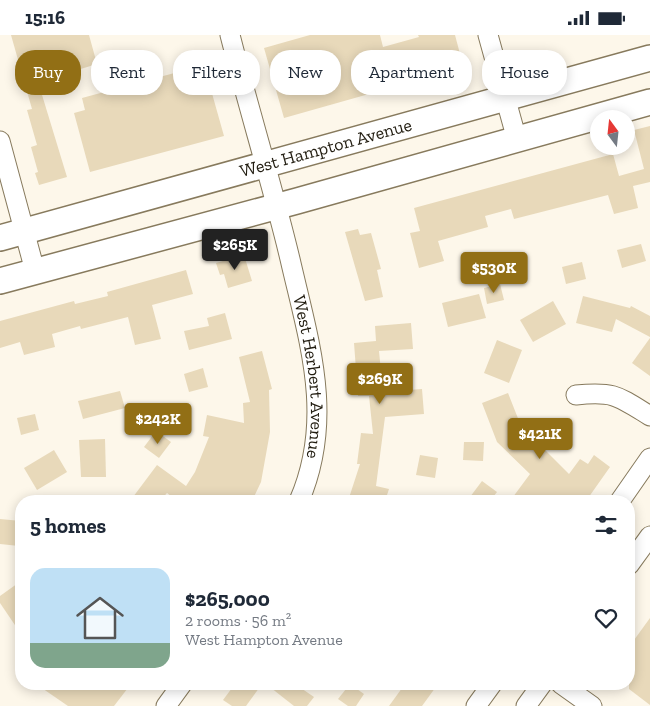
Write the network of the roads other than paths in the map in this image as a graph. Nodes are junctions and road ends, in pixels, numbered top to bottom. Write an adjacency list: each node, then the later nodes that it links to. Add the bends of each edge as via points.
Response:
1 (230, 35): 8 (street, West Herbert Avenue)
2 (488, 35): 4 (street)
3 (650, 58): 4 (main road, West Hampton Avenue)
4 (504, 98): 6 (street); 8 (main road, West Hampton Avenue)
5 (650, 103): 6 (main road)
6 (516, 140): 9 (main road)
7 (0, 141): 10 (street)
8 (266, 165): 9 (street, West Herbert Avenue); 10 (main road, West Hampton Avenue)
9 (277, 207): 12 (main road); 17 (street, West Herbert Avenue, via 316,375 316,436)
10 (24, 231): 11 (main road, West Hampton Avenue); 12 (street)
11 (0, 238)
12 (35, 271): 13 (main road)
13 (0, 281)
14 (576, 395): 15 (street, via 603,392 622,398)
15 (650, 416)
16 (650, 458): 18 (street)
17 (302, 495)
18 (624, 495)
19 (650, 536): 20 (street)
20 (635, 557)
21 (178, 690): 25 (street)
22 (488, 690): 26 (street)
23 (538, 690): 27 (street)
24 (569, 690): 28 (street)
25 (166, 706)
26 (476, 706)
27 (526, 706)
28 (592, 706)

